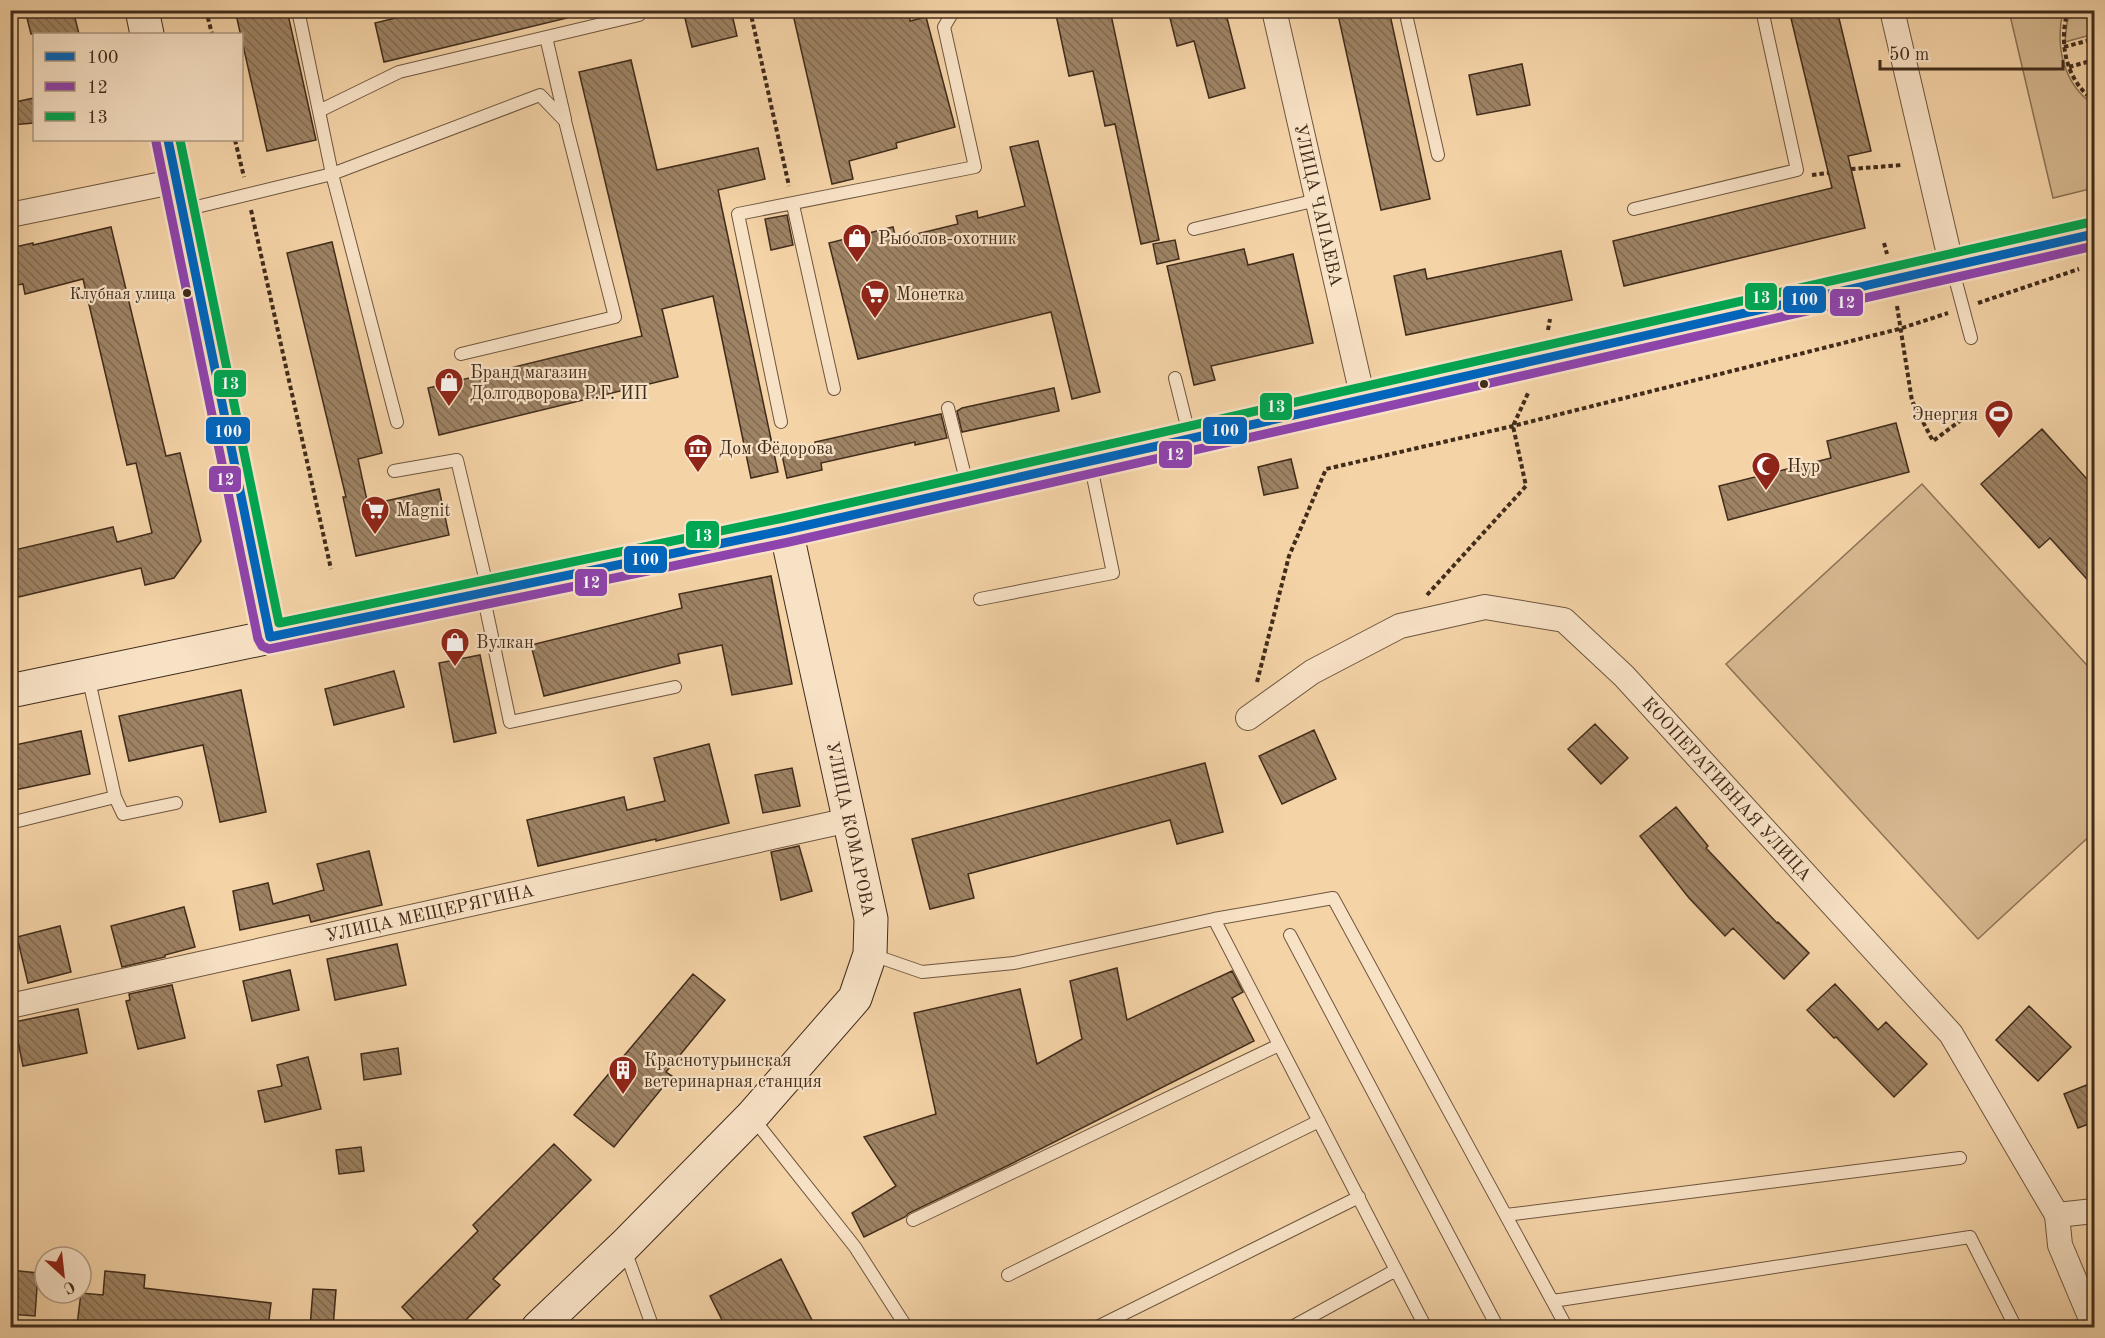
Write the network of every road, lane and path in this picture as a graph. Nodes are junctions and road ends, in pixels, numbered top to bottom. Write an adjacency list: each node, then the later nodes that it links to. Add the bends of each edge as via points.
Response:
1 (142, 10): 12 (main road)
2 (206, 10): 13 (path)
3 (298, 10): 20 (lane)
4 (638, 10): 14 (lane, via 639,15)
5 (750, 10): 31 (path)
6 (954, 10): 31 (lane, via 944,27 975,167)
7 (1274, 10): 30 (street, УЛИЦА ЧАПАЕВА)
8 (1405, 10): 24 (lane)
9 (1762, 10): 32 (lane, via 1797,170)
10 (1892, 10): 37 (street)
11 (2068, 10): 16 (path)
12 (147, 33)
13 (212, 33)
14 (546, 37): 20 (lane, via 399,72); 21 (lane)
15 (2094, 39): 16 (path)
16 (2064, 47): 18 (path)
17 (2094, 60): 18 (path)
18 (2069, 67): 19 (path, via 2078,84)
19 (2094, 100)
20 (319, 111): 27 (lane)
21 (565, 121): 27 (lane, via 540,95); 44 (lane, via 615,317)
22 (168, 141): 28 (main road)
23 (235, 141): 29 (path)
24 (1438, 155)
25 (1902, 165): 26 (path)
26 (1851, 169)
27 (332, 174): 29 (lane); 51 (lane)
28 (180, 196): 29 (lane); 33 (street); 63 (main road)
29 (248, 196): 59 (path)
30 (1317, 200): 34 (lane); 48 (street, УЛИЦА ЧАПАЕВА)
31 (793, 205): 47 (lane); 52 (lane, via 738,214)
32 (1634, 209)
33 (10, 215)
34 (1194, 229)
35 (2094, 234): 37 (main road)
36 (1884, 243): 39 (path)
37 (1952, 267): 39 (main road); 40 (lane)
38 (2086, 267): 40 (path)
39 (1894, 280): 42 (path); 45 (main road)
40 (1963, 308): 42 (path); 43 (lane)
41 (1550, 319): 45 (path)
42 (1899, 329): 50 (path, via 1912,400 1933,441); 53 (path)
43 (1971, 338)
44 (461, 354)
45 (1544, 358): 48 (main road); 53 (path)
46 (1175, 378): 54 (lane)
47 (834, 389)
48 (1363, 399): 54 (main road)
49 (948, 408): 57 (lane)
50 (1973, 411)
51 (397, 422)
52 (781, 422)
53 (1513, 426): 62 (path, via 1526,486); 67 (path, via 1326,469 1289,556)
54 (1190, 438): 55 (main road)
55 (1090, 461): 57 (main road); 61 (lane, via 1113,573)
56 (394, 471): 60 (lane, via 457,460)
57 (968, 488): 58 (main road)
58 (786, 530): 60 (main road); 70 (main road, УЛИЦА КОМАРОВА)
59 (331, 569)
60 (486, 592): 63 (main road); 65 (lane, via 510,722)
61 (980, 599)
62 (1400, 626): 67 (street, КООПЕРАТИВНАЯ УЛИЦА, via 1312,672); 83 (street, КООПЕРАТИВНАЯ УЛИЦА, via 1485,607 1564,620 1624,676 1951,1034)
63 (270, 637): 64 (main road)
64 (87, 675): 66 (main road); 68 (lane)
65 (675, 687)
66 (10, 691)
67 (1248, 717)
68 (116, 797): 69 (lane, via 123,814); 71 (lane)
69 (176, 804)
70 (849, 820): 74 (main road, УЛИЦА КОМАРОВА, via 871,919); 75 (street, УЛИЦА МЕЩЕРЯГИНА)
71 (10, 823)
72 (1214, 919): 74 (lane, via 1014,963 922,972); 76 (lane); 82 (lane, via 1333,898)
73 (1290, 935): 97 (lane)
74 (870, 954): 77 (main road, УЛИЦА КОМАРОВА, via 855,998)
75 (10, 1006)
76 (1279, 1045): 78 (lane); 84 (lane)
77 (752, 1116): 85 (main road, УЛИЦА КОМАРОВА); 93 (lane, via 855,1247)
78 (1319, 1121): 80 (lane); 87 (lane)
79 (1960, 1158): 82 (lane)
80 (1359, 1197): 86 (lane); 94 (lane)
81 (2094, 1211): 83 (street)
82 (1506, 1215): 88 (lane)
83 (2057, 1215): 89 (street, via 2060,1245)
84 (913, 1220)
85 (624, 1246): 91 (main road, УЛИЦА КОМАРОВА); 92 (lane)
86 (1396, 1270): 95 (lane); 96 (lane)
87 (1008, 1275)
88 (1553, 1301): 90 (lane, via 1970,1237); 98 (lane)
89 (2093, 1320)
90 (2016, 1327): 99 (lane)
91 (538, 1328)
92 (654, 1328)
93 (907, 1328)
94 (1095, 1328)
95 (1290, 1328)
96 (1426, 1328)
97 (1498, 1328)
98 (1567, 1328)
99 (2010, 1328)

